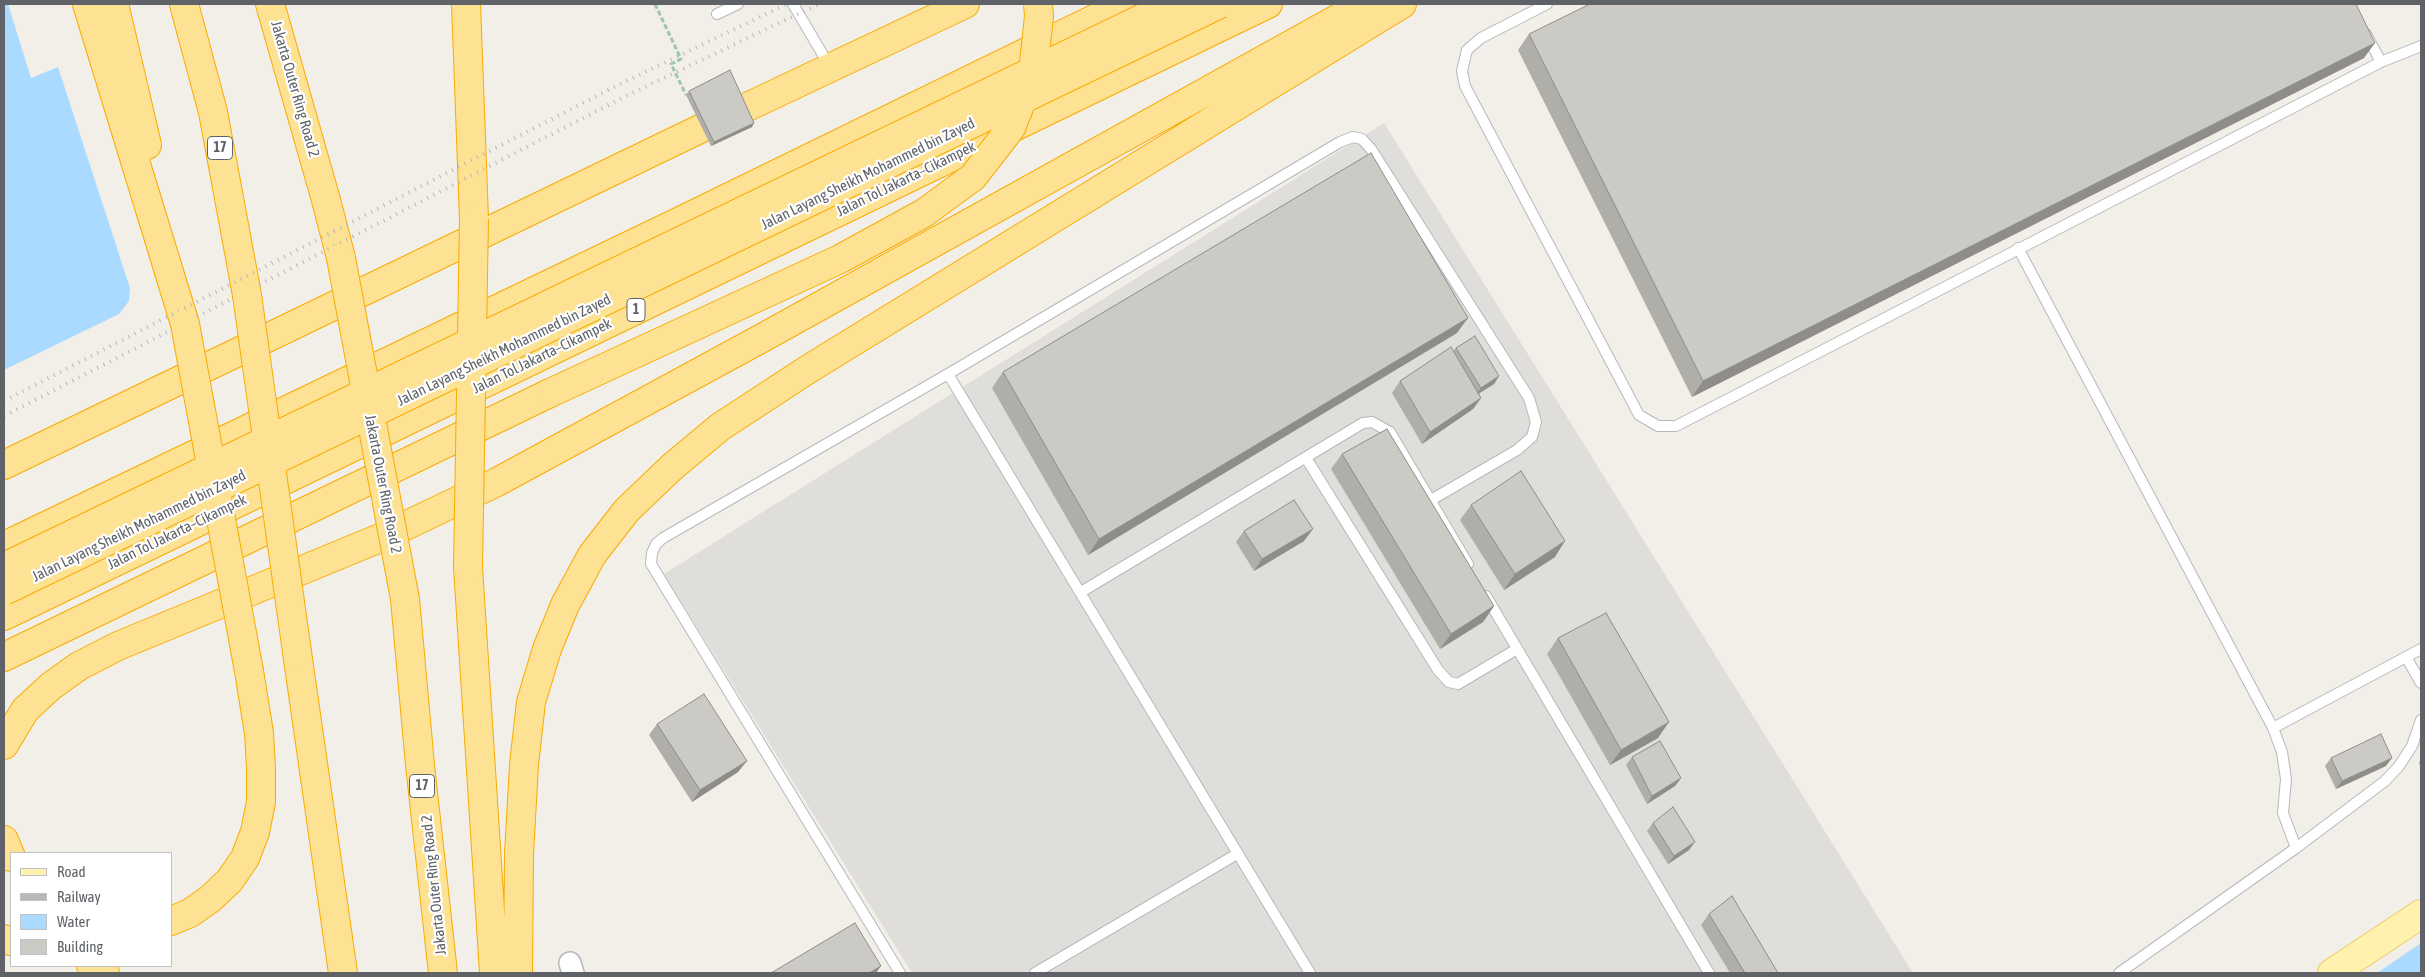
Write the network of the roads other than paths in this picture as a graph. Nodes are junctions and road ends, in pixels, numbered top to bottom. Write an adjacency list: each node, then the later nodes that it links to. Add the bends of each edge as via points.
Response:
1 (87, 4): 25 (highway)
2 (114, 4): 25 (highway)
3 (184, 4): 51 (highway, 17, bridge, via 213,112 248,295)
4 (270, 4): 52 (highway, Jakarta Outer Ring Road 2 / 17, bridge, via 341,258 405,599)
5 (466, 4): 53 (highway, bridge, via 474,219 468,567)
6 (738, 4): 17 (lane)
7 (793, 4): 21 (lane)
8 (965, 4): 21 (highway)
9 (1038, 4): 37 (highway, bridge, via 1033,72 1011,128 973,177 924,213 840,260 550,393)
10 (1125, 4): 30 (highway)
11 (1172, 4): 31 (highway, Jalan Layang Sheikh Mohammed bin Zayed, bridge)
12 (1220, 4): 32 (highway, Jalan Layang Sheikh Mohammed bin Zayed / 1, bridge)
13 (1268, 4): 34 (highway, Jalan Tol Jakarta–Cikampek / 1)
14 (1364, 4): 42 (highway, via 497,482 380,538 118,646 79,666 50,686 25,710)
15 (1402, 4): 54 (highway, via 807,370 720,427 627,510 592,555 565,605 531,702 518,854)
16 (1547, 4): 24 (lane, via 1482,38 1467,50 1462,70 1465,86 1639,415 1658,426 1676,426)
17 (717, 14)
18 (2359, 20): 20 (lane)
19 (2421, 46): 20 (lane)
20 (2381, 62): 24 (lane)
21 (831, 68): 22 (highway)
22 (743, 109)
23 (702, 128): 28 (highway)
24 (2018, 248): 41 (lane)
25 (185, 323): 48 (highway, bridge, via 249,671 262,768 261,802 245,858 230,880 210,899)
26 (948, 374): 29 (lane, via 1353,137 1362,140 1371,150 1529,398 1536,422 1532,437 1517,450); 33 (lane); 55 (lane, via 663,538 656,544 650,564)
27 (1306, 458): 29 (lane, via 1363,423 1372,422 1390,432); 33 (lane); 35 (lane, via 1438,670 1449,682 1458,684)
28 (4, 465)
29 (1432, 500): 35 (lane)
30 (4, 546)
31 (4, 567)
32 (4, 591)
33 (1081, 592): 45 (lane)
34 (4, 616)
35 (1517, 649): 58 (lane)
36 (2421, 649): 38 (lane)
37 (4, 657)
38 (2406, 657): 39 (lane); 41 (lane)
39 (2421, 683)
40 (2421, 720): 44 (lane, via 2412,746 2400,766)
41 (2273, 728): 44 (lane, via 2282,752 2286,780 2283,813)
42 (4, 745)
43 (4, 840): 46 (highway)
44 (2296, 848): 59 (lane)
45 (1237, 854): 56 (lane); 57 (lane)
46 (10, 855)
47 (2421, 914): 60 (main road)
48 (172, 921)
49 (93, 967): 50 (highway)
50 (105, 973)
51 (343, 973)
52 (443, 973)
53 (494, 973)
54 (518, 973)
55 (899, 973)
56 (1034, 973)
57 (1310, 973)
58 (1709, 973)
59 (2119, 973)
60 (2332, 973)

